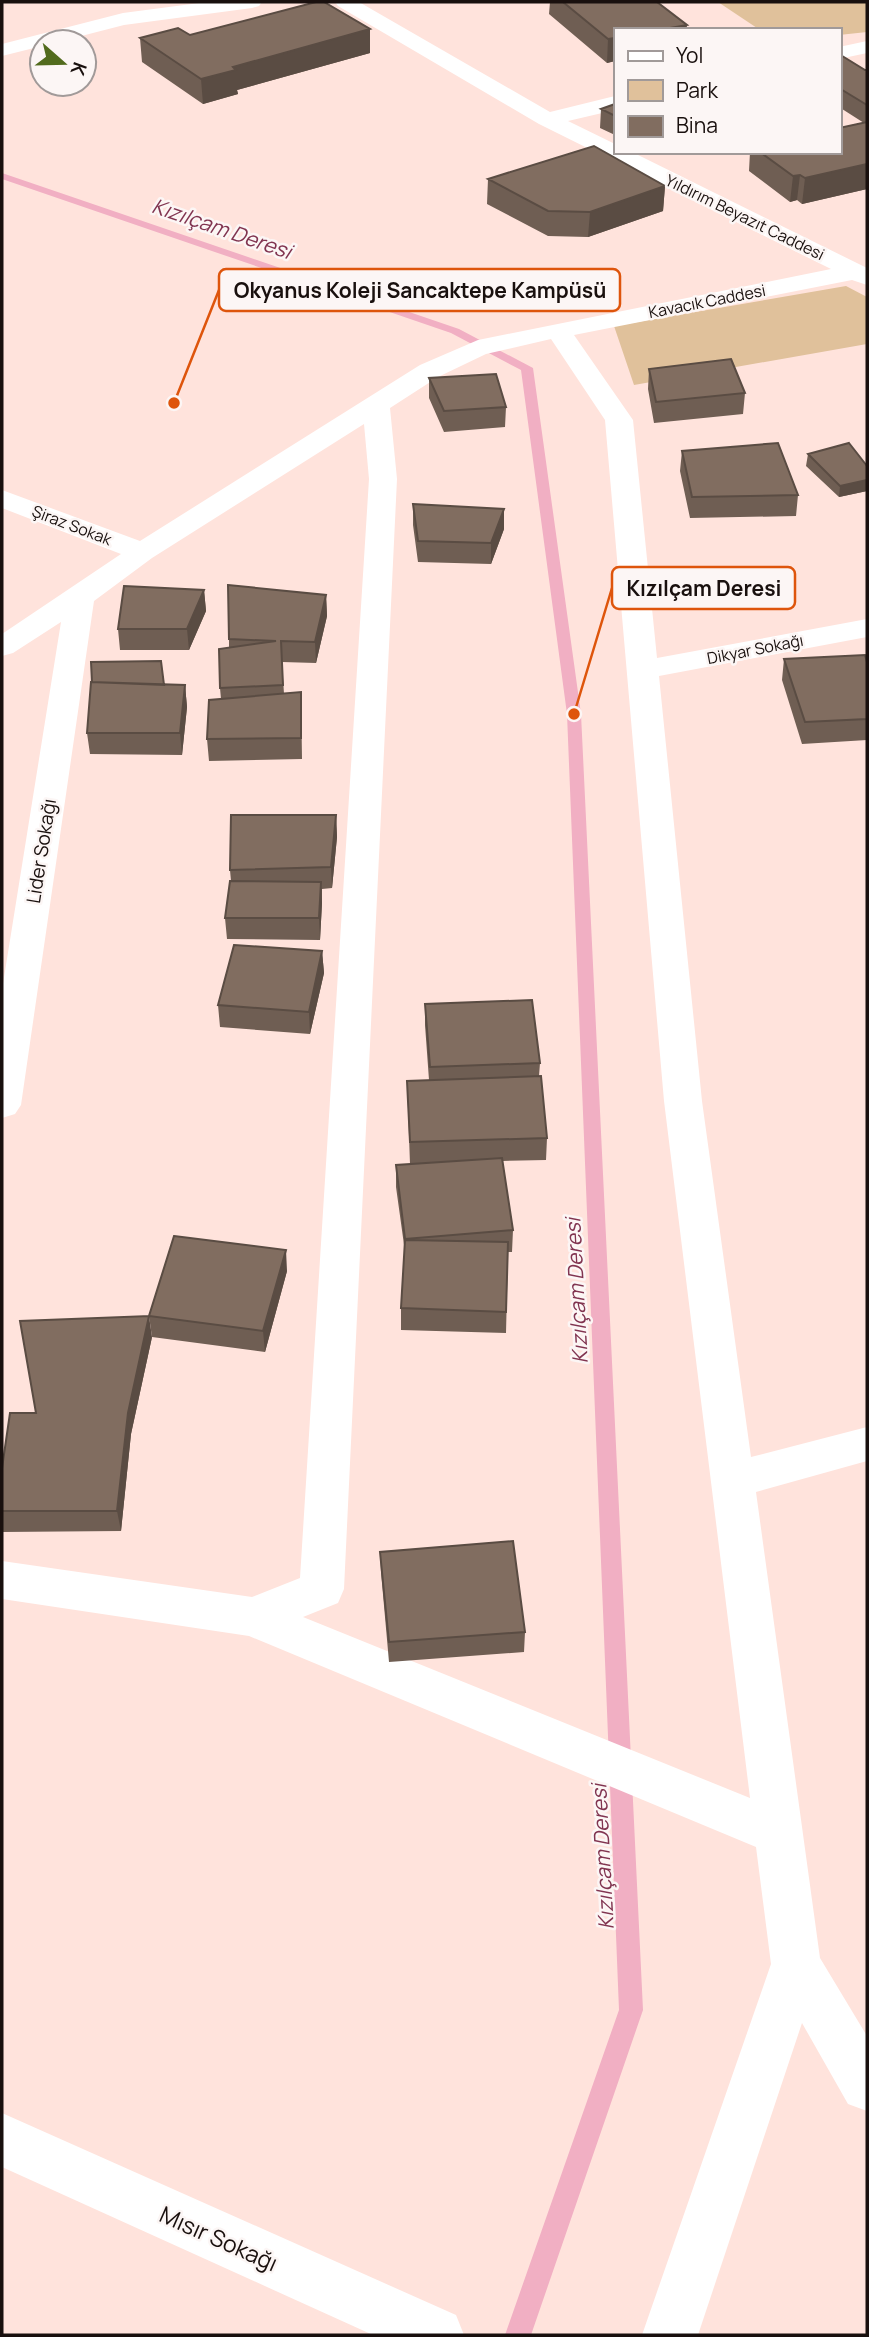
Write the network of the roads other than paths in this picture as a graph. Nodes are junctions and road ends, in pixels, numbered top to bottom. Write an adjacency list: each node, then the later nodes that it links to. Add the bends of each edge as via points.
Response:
1 (252, 2): 4 (street, via 123,19)
2 (345, 2): 7 (street, Yıldırım Beyazıt Caddesi)
3 (867, 47): 5 (street)
4 (2, 50)
5 (841, 53)
6 (614, 103): 7 (street)
7 (547, 119): 8 (street, Yıldırım Beyazıt Caddesi)
8 (614, 152)
9 (618, 154): 10 (street, Yıldırım Beyazıt Caddesi)
10 (862, 275): 11 (street, Kavacık Caddesi)
11 (558, 330): 12 (street, Kavacık Caddesi, via 494,345 429,371); 18 (street, via 619,421)
12 (376, 406): 14 (street, Kavacık Caddesi); 23 (street, via 383,479 322,1589)
13 (2, 498): 14 (street, Şiraz Sokak)
14 (142, 552): 15 (street, Kavacık Caddesi)
15 (80, 597): 17 (street, Kavacık Caddesi); 19 (street, Lider Sokağı)
16 (867, 628): 18 (street, Dikyar Sokağı)
17 (2, 647)
18 (643, 670): 21 (street, via 683,1101)
19 (2, 1105)
20 (867, 1444): 21 (street)
21 (733, 1480): 24 (street)
22 (2, 1580): 23 (street)
23 (253, 1617): 24 (street)
24 (779, 1833): 25 (street)
25 (796, 1964): 26 (street); 29 (street)
26 (867, 2085)
27 (2, 2140): 28 (street, Mısır Sokağı)
28 (436, 2335)
29 (670, 2335)

